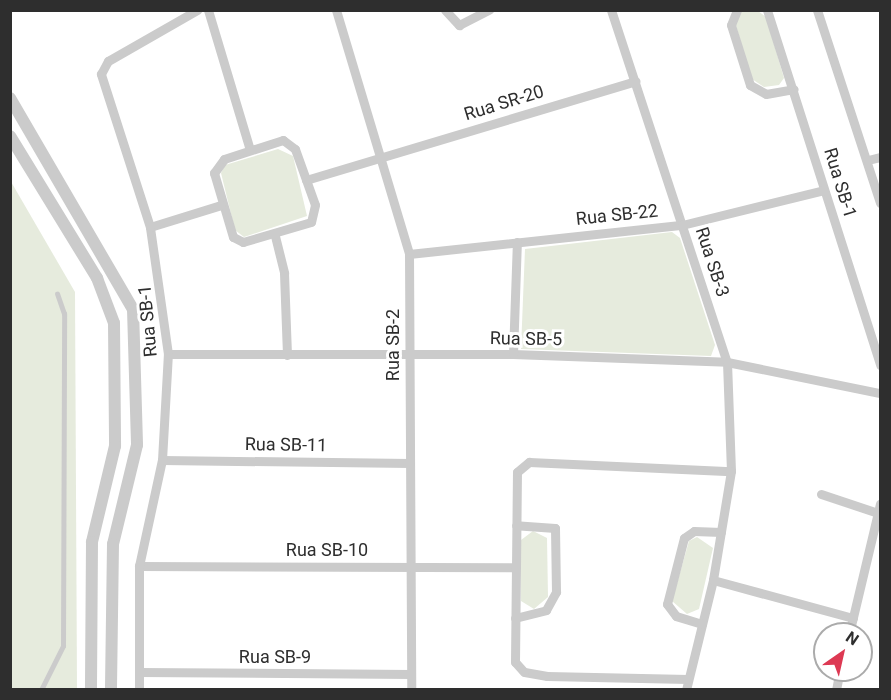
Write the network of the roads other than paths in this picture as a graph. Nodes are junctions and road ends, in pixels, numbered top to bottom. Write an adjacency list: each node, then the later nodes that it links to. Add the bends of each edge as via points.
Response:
1 (197, 10): 23 (street, Rua SB-1, via 108,61 101,74)
2 (208, 10): 14 (street)
3 (336, 10): 15 (street, Rua SB-2)
4 (445, 10): 5 (street, via 459,25)
5 (489, 10)
6 (611, 10): 10 (street, Rua SB-3)
7 (737, 10): 11 (street, via 731,25 750,85 766,94)
8 (767, 10): 11 (street, Rua SB-1)
9 (817, 10): 17 (street)
10 (634, 81): 15 (street, Rua SR-20); 22 (street, Rua SB-3)
11 (794, 89): 19 (street, Rua SB-1)
12 (12, 103): 55 (street, via 133,309 137,445 113,544)
13 (10, 136): 54 (street, via 97,278 114,323 115,446 92,542)
14 (250, 150): 18 (street, via 283,140 295,149); 21 (street, via 224,159 214,173)
15 (382, 157): 18 (street, Rua SR-20); 26 (street, Rua SB-2)
16 (880, 157): 17 (street)
17 (868, 160): 20 (street)
18 (306, 180): 24 (street, via 315,205 311,222)
19 (824, 190): 22 (street, Rua SB-22); 33 (street, Rua SB-1)
20 (880, 203)
21 (221, 204): 23 (street); 24 (street, via 233,237 243,242)
22 (682, 225): 25 (street, Rua SB-22); 32 (street, Rua SB-3)
23 (150, 227): 28 (street, Rua SB-1)
24 (275, 236): 30 (street, via 284,273)
25 (517, 243): 26 (street, Rua SB-22); 29 (street)
26 (409, 254): 31 (street, Rua SB-2)
27 (57, 294): 53 (lane, via 64,314 63,646)
28 (168, 354): 30 (street, Rua SB-5); 35 (street, Rua SB-1)
29 (513, 354): 31 (street, Rua SB-5); 32 (street, Rua SB-5)
30 (287, 355): 31 (street, Rua SB-5)
31 (409, 356): 36 (street, Rua SB-2)
32 (726, 362): 34 (street, Rua SB-5); 37 (street, Rua SB-3)
33 (880, 365)
34 (880, 393)
35 (162, 460): 36 (street, Rua SB-11); 42 (street, Rua SB-1)
36 (410, 463): 43 (street, Rua SB-2)
37 (731, 471): 40 (street, via 529,462 517,472); 41 (street, Rua SB-3)
38 (821, 494): 39 (street)
39 (879, 508): 47 (street)
40 (516, 525): 44 (street); 46 (street, via 555,528 556,592 546,610)
41 (721, 532): 45 (street, Rua SB-3); 49 (street, via 694,531 684,538 667,604 676,616)
42 (139, 566): 43 (street, Rua SB-10); 50 (street, Rua SB-1)
43 (410, 567): 44 (street, Rua SB-10); 51 (street, Rua SB-2)
44 (515, 567): 46 (street)
45 (713, 580): 47 (street); 49 (street, Rua SB-3)
46 (515, 618): 52 (street, via 515,662 524,672)
47 (853, 618): 48 (street)
48 (852, 622)
49 (702, 624): 52 (street, Rua SB-3)
50 (139, 672): 51 (street, Rua SB-9); 56 (street, Rua SB-1)
51 (411, 674): 57 (street, Rua SB-2)
52 (688, 680): 58 (street, Rua SB-3)
53 (41, 690)
54 (92, 690)
55 (111, 690)
56 (139, 690)
57 (411, 690)
58 (686, 690)

